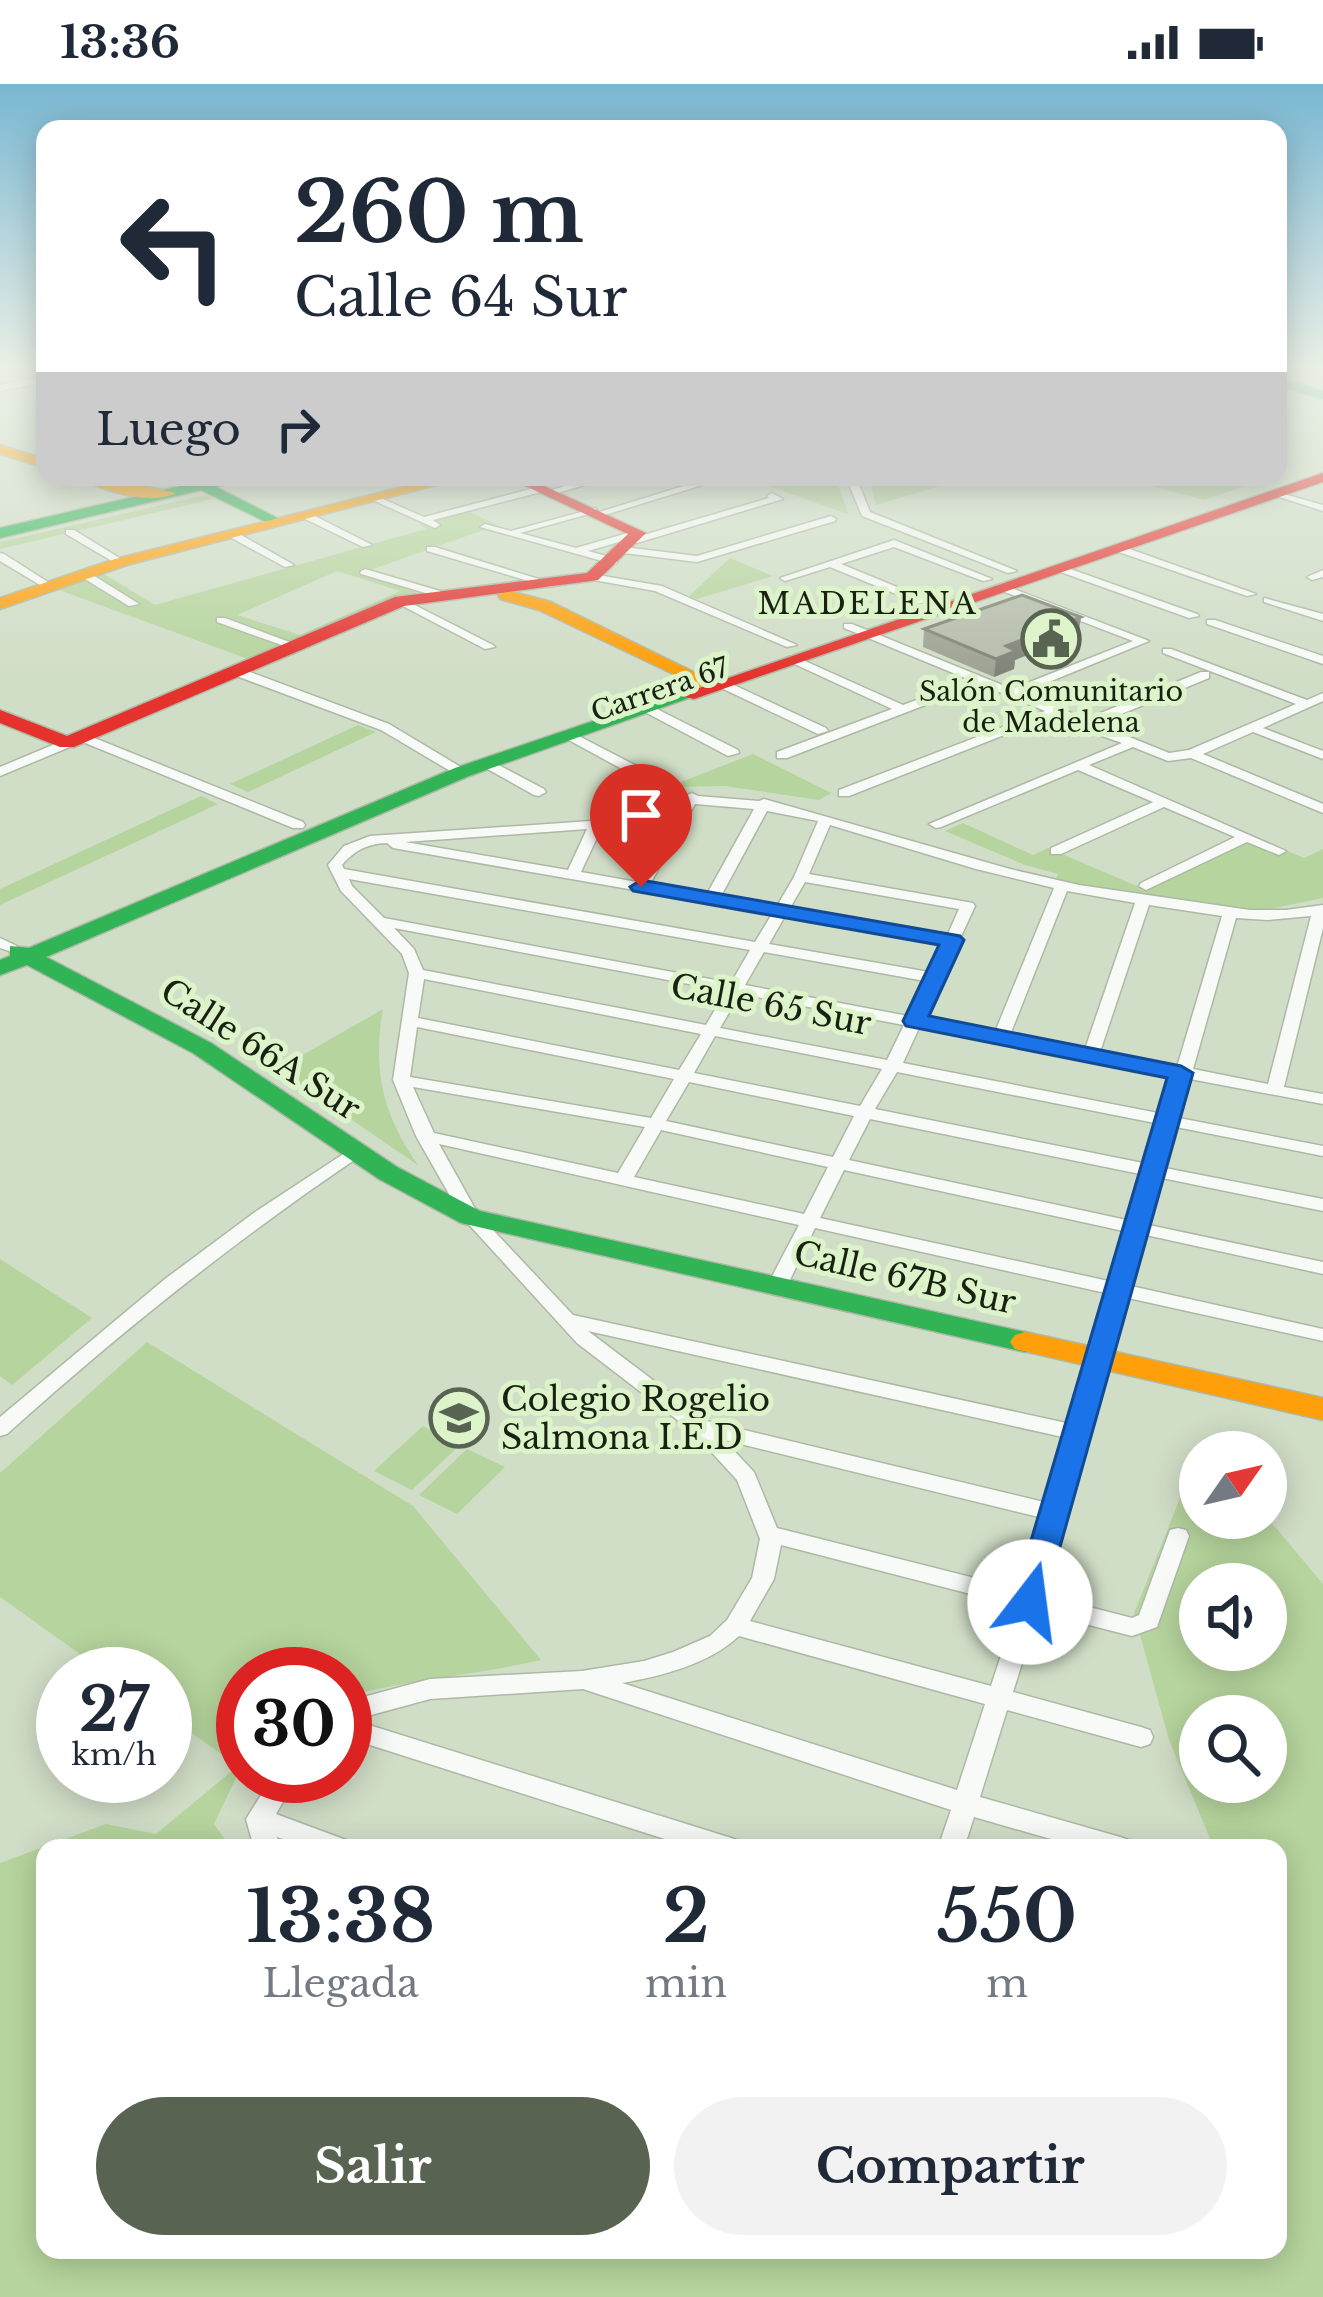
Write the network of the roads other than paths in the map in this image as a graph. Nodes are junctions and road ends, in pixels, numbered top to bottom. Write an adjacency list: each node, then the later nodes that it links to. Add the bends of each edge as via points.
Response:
1 (1323, 477): 12 (main road, Carrera 67)
2 (101, 486): 15 (main road)
3 (179, 486): 15 (main road)
4 (213, 486): 18 (main road)
5 (423, 486): 14 (main road)
6 (536, 486): 11 (main road)
7 (565, 486): 11 (street)
8 (691, 486): 17 (street)
9 (855, 486): 41 (street, via 866,514)
10 (1264, 486): 41 (main road, Carrera 67)
11 (546, 490): 17 (main road); 20 (street)
12 (1276, 493): 16 (street); 29 (main road, Carrera 67)
13 (772, 496): 37 (street, via 778,500)
14 (373, 498): 18 (main road); 20 (street)
15 (122, 499): 21 (main road); 26 (main road)
16 (1323, 508)
17 (597, 512): 24 (street); 37 (main road)
18 (291, 519): 27 (main road); 28 (street)
19 (831, 519): 37 (street, via 697,559)
20 (423, 520): 22 (street)
21 (0, 521)
22 (437, 526)
23 (484, 526): 31 (street)
24 (517, 531)
25 (70, 532): 33 (street)
26 (0, 533)
27 (232, 534): 33 (main road); 35 (street)
28 (367, 544)
29 (1117, 548): 36 (main road, Carrera 67); 44 (street)
30 (430, 549): 37 (street)
31 (576, 551): 37 (street); 37 (street)
32 (0, 556): 42 (street)
33 (121, 562): 39 (main road)
34 (830, 563): 40 (street); 41 (street, via 893,543); 47 (street)
35 (289, 565)
36 (1059, 568): 41 (main road, Carrera 67); 50 (street)
37 (597, 569): 43 (main road); 58 (street, via 658,588); 62 (main road)
38 (365, 572): 43 (street)
39 (84, 574): 42 (main road); 49 (street)
40 (785, 578)
41 (1001, 580): 47 (main road, Carrera 67); 54 (main road, Carrera 67); 64 (street, via 1143,641)
42 (50, 586): 48 (main road)
43 (436, 593): 46 (main road)
44 (1251, 594)
45 (1268, 600): 51 (street)
46 (401, 601): 55 (main road); 56 (street)
47 (922, 601): 54 (main road, Carrera 67)
48 (0, 604)
49 (133, 604)
50 (1193, 616)
51 (1323, 618)
52 (221, 620): 55 (street)
53 (1210, 622): 59 (street)
54 (857, 630): 58 (main road, Carrera 67); 63 (street)
55 (294, 646): 60 (main road)
56 (488, 646)
57 (1167, 651): 65 (street)
58 (791, 652): 62 (main road, Carrera 67); 67 (street)
59 (1323, 661)
60 (235, 671): 74 (main road); 81 (street, via 371,720)
61 (1205, 675): 70 (street)
62 (714, 680): 66 (main road, Carrera 67); 72 (street); 81 (main road, Carrera 67)
63 (978, 681): 64 (street); 67 (street)
64 (1010, 694): 68 (street)
65 (1316, 702): 71 (street)
66 (646, 708): 73 (main road, Carrera 67); 76 (street)
67 (902, 710): 79 (street)
68 (1053, 712): 70 (street); 85 (street)
69 (0, 716): 74 (main road)
70 (1083, 724): 75 (street)
71 (1252, 728): 77 (street); 78 (street)
72 (822, 731)
73 (568, 735): 81 (main road, Carrera 67); 83 (street)
74 (75, 740): 82 (street); 93 (street)
75 (1129, 744): 77 (street, via 1168,757); 80 (street)
76 (734, 753)
77 (1192, 754): 90 (street)
78 (1323, 754)
79 (782, 755)
80 (1078, 765): 87 (street); 92 (street)
81 (466, 766): 84 (street); 93 (main road, Carrera 67); 113 (main road, Carrera 67)
82 (0, 772)
83 (649, 778)
84 (539, 792)
85 (844, 793)
86 (692, 797): 88 (street); 89 (street); 103 (street)
87 (1163, 802): 94 (street); 96 (street)
88 (653, 803)
89 (764, 803): 91 (street); 106 (street)
90 (1323, 809)
91 (824, 823): 98 (street); 101 (street)
92 (936, 824)
93 (298, 825): 113 (main road, Carrera 67)
94 (1246, 837): 97 (street); 105 (street)
95 (370, 840): 99 (street, via 340,856); 100 (street); 100 (street, via 582,824 594,830)
96 (1055, 851)
97 (1279, 851)
98 (986, 868): 102 (street); 104 (street)
99 (341, 872): 110 (street, via 346,888); 112 (street)
100 (573, 875): 103 (street)
101 (801, 878): 108 (street); 111 (street, via 968,906)
102 (1062, 886): 105 (street); 120 (street)
103 (641, 887): 106 (street)
104 (977, 887)
105 (1144, 893): 109 (street); 121 (street)
106 (712, 899): 108 (street)
107 (1322, 910): 109 (street); 126 (street)
108 (781, 911): 111 (street); 112 (street)
109 (1230, 913): 123 (street)
110 (384, 922): 114 (street); 116 (street)
111 (952, 940): 115 (street)
112 (760, 947): 115 (street); 116 (street)
113 (8, 952): 133 (main road, Calle 66A Sur, via 183,1037)
114 (417, 973): 117 (street); 119 (street, Calle 65 Sur)
115 (934, 979): 118 (street)
116 (736, 988): 118 (street); 119 (street)
117 (411, 1021): 124 (street); 125 (street)
118 (915, 1021): 120 (street); 122 (street)
119 (712, 1029): 122 (street, Calle 65 Sur); 124 (street)
120 (1001, 1036): 121 (street)
121 (1091, 1053): 123 (street)
122 (894, 1064): 128 (street); 129 (street, Calle 65 Sur)
123 (1181, 1073): 126 (street); 129 (street)
124 (679, 1078): 128 (street); 130 (street)
125 (401, 1080): 130 (street); 131 (street)
126 (1275, 1090): 127 (street)
127 (1323, 1099)
128 (863, 1115): 134 (street); 135 (street)
129 (1168, 1121): 132 (street, Calle 65 Sur); 135 (street)
130 (656, 1124): 134 (street); 136 (street)
131 (425, 1136): 136 (street); 138 (street)
132 (1323, 1151)
133 (354, 1152): 138 (main road, Calle 66A Sur); 149 (street, via 164,1286)
134 (839, 1165): 139 (street); 140 (street)
135 (1152, 1172): 137 (street); 140 (street)
136 (624, 1178): 139 (street)
137 (1323, 1204)
138 (470, 1217): 142 (main road, Calle 67B Sur); 144 (street)
139 (812, 1224): 142 (street); 143 (street)
140 (1140, 1228): 141 (street); 143 (street)
141 (1323, 1268)
142 (778, 1284): 146 (main road, Calle 67B Sur)
143 (1120, 1290): 145 (street); 146 (street)
144 (569, 1320): 148 (street); 150 (street)
145 (1323, 1335)
146 (1100, 1359): 147 (main road, Calle 67B Sur); 150 (street)
147 (1323, 1409)
148 (700, 1427): 151 (street); 152 (street, via 746,1477)
149 (0, 1430)
150 (1078, 1433): 151 (street)
151 (1054, 1513): 154 (street)
152 (771, 1534): 154 (street); 155 (street, via 763,1579)
153 (1178, 1536): 154 (street, via 1149,1621 1132,1627)
154 (1030, 1602): 157 (street)
155 (735, 1626): 156 (street, via 680,1658); 157 (street)
156 (582, 1680): 158 (street, via 430,1688); 162 (street)
157 (998, 1697): 160 (street); 162 (street)
158 (372, 1704)
159 (372, 1735): 166 (street)
160 (1141, 1737)
161 (269, 1803): 163 (street)
162 (966, 1804): 167 (street); 168 (street)
163 (259, 1819): 164 (street); 165 (street)
164 (265, 1839)
165 (313, 1839)
166 (700, 1839)
167 (955, 1839)
168 (1088, 1839)

